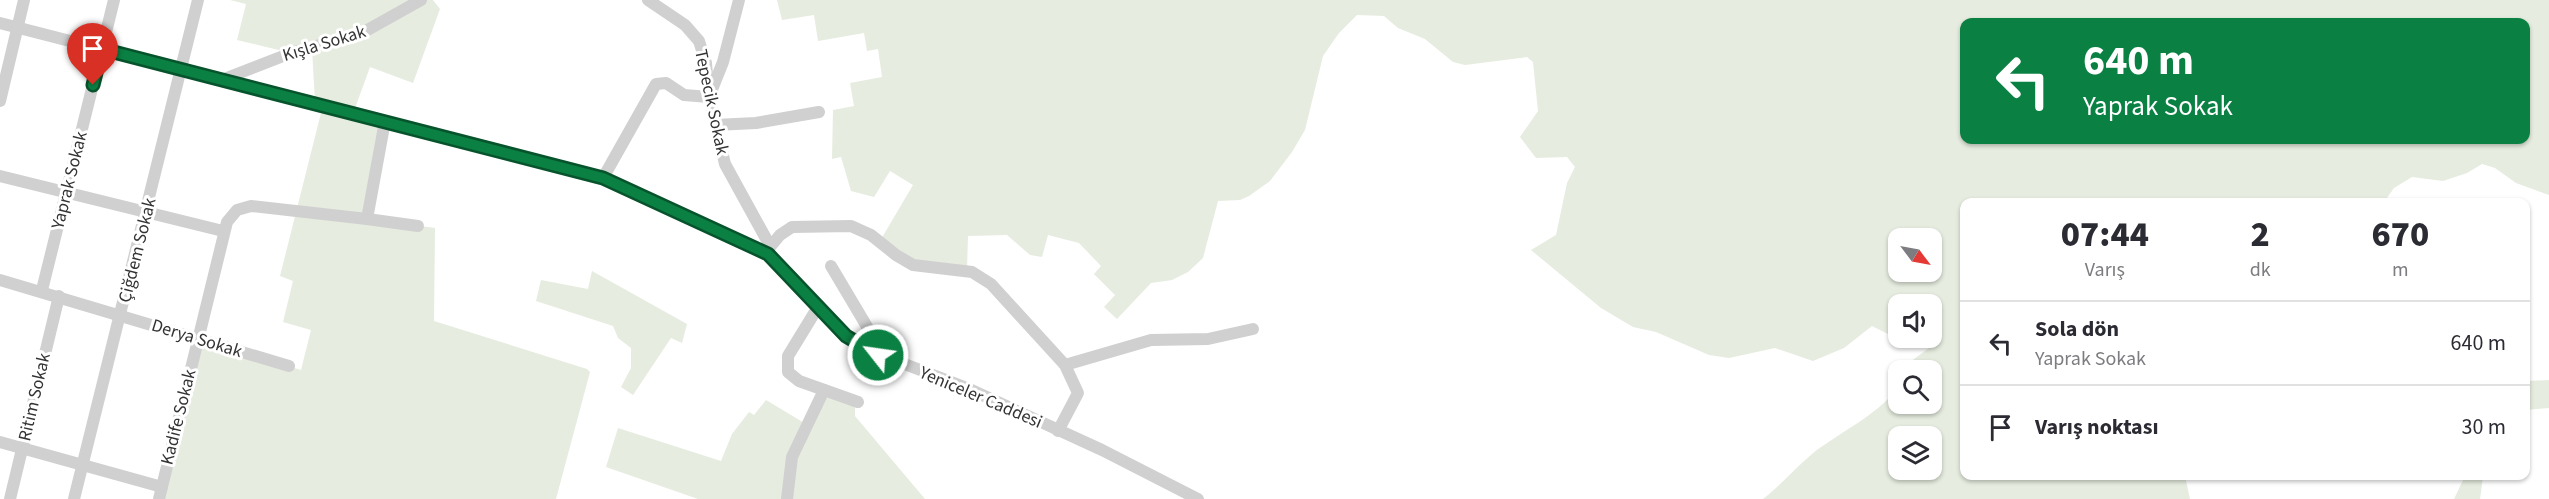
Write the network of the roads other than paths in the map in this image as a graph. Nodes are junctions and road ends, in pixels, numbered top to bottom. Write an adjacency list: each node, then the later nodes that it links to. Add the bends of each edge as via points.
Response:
1 (24, 0): 8 (street)
2 (114, 0): 9 (street, Yaprak Sokak)
3 (198, 0): 10 (street, Çiğdem Sokak)
4 (421, 0): 11 (street, Kışla Sokak, via 362,33 291,53)
5 (648, 0): 12 (street, Tepecik Sokak, via 685,25 699,41 706,63)
6 (739, 0): 12 (street)
7 (0, 22): 8 (street, Yeniceler Caddesi)
8 (17, 28): 9 (street, Yeniceler Caddesi); 13 (street)
9 (102, 49): 10 (street, Yeniceler Caddesi); 19 (street, Yaprak Sokak)
10 (181, 69): 11 (street, Yeniceler Caddesi); 20 (street, Çiğdem Sokak)
11 (224, 79): 15 (street, Yeniceler Caddesi)
12 (709, 97): 16 (street, Tepecik Sokak); 18 (street, via 684,95 666,83 656,84)
13 (0, 101)
14 (819, 112): 16 (street)
15 (386, 121): 18 (street, Yeniceler Caddesi); 21 (street)
16 (715, 126): 24 (street, Tepecik Sokak, via 729,173)
17 (0, 176): 19 (street)
18 (603, 178): 24 (street, Yeniceler Caddesi)
19 (66, 192): 20 (street); 27 (street, Yaprak Sokak)
20 (146, 213): 23 (street); 30 (street, Çiğdem Sokak)
21 (367, 219): 22 (street); 23 (street, via 251,206 237,210)
22 (418, 226)
23 (223, 231): 32 (street, Kadife Sokak)
24 (769, 251): 29 (street, Yeniceler Caddesi); 34 (street, via 780,235 792,227 851,226 871,235 913,265 972,272 991,284)
25 (831, 266): 33 (street, via 872,334)
26 (0, 280): 27 (street, Derya Sokak)
27 (42, 291): 28 (street, Derya Sokak)
28 (59, 296): 30 (street, Derya Sokak); 40 (street, Ritim Sokak)
29 (818, 307): 33 (street, Yeniceler Caddesi, via 846,336); 36 (street, via 788,356 787,368 799,381)
30 (120, 315): 32 (street, Derya Sokak); 41 (street, Çiğdem Sokak)
31 (1253, 329): 34 (street, via 1208,339 1151,339)
32 (198, 338): 35 (street, Derya Sokak); 42 (street, Kadife Sokak)
33 (878, 355): 38 (street, Yeniceler Caddesi, via 967,388)
34 (1065, 365): 38 (street, via 1078,393)
35 (289, 366)
36 (824, 390): 37 (street); 45 (street, via 792,457)
37 (858, 402)
38 (1058, 431): 46 (street, Yeniceler Caddesi)
39 (0, 442): 40 (street)
40 (22, 448): 41 (street); 43 (street, Ritim Sokak)
41 (83, 465): 42 (street); 44 (street, Çiğdem Sokak)
42 (160, 493)
43 (10, 499)
44 (74, 499)
45 (787, 499)
46 (1198, 499)

